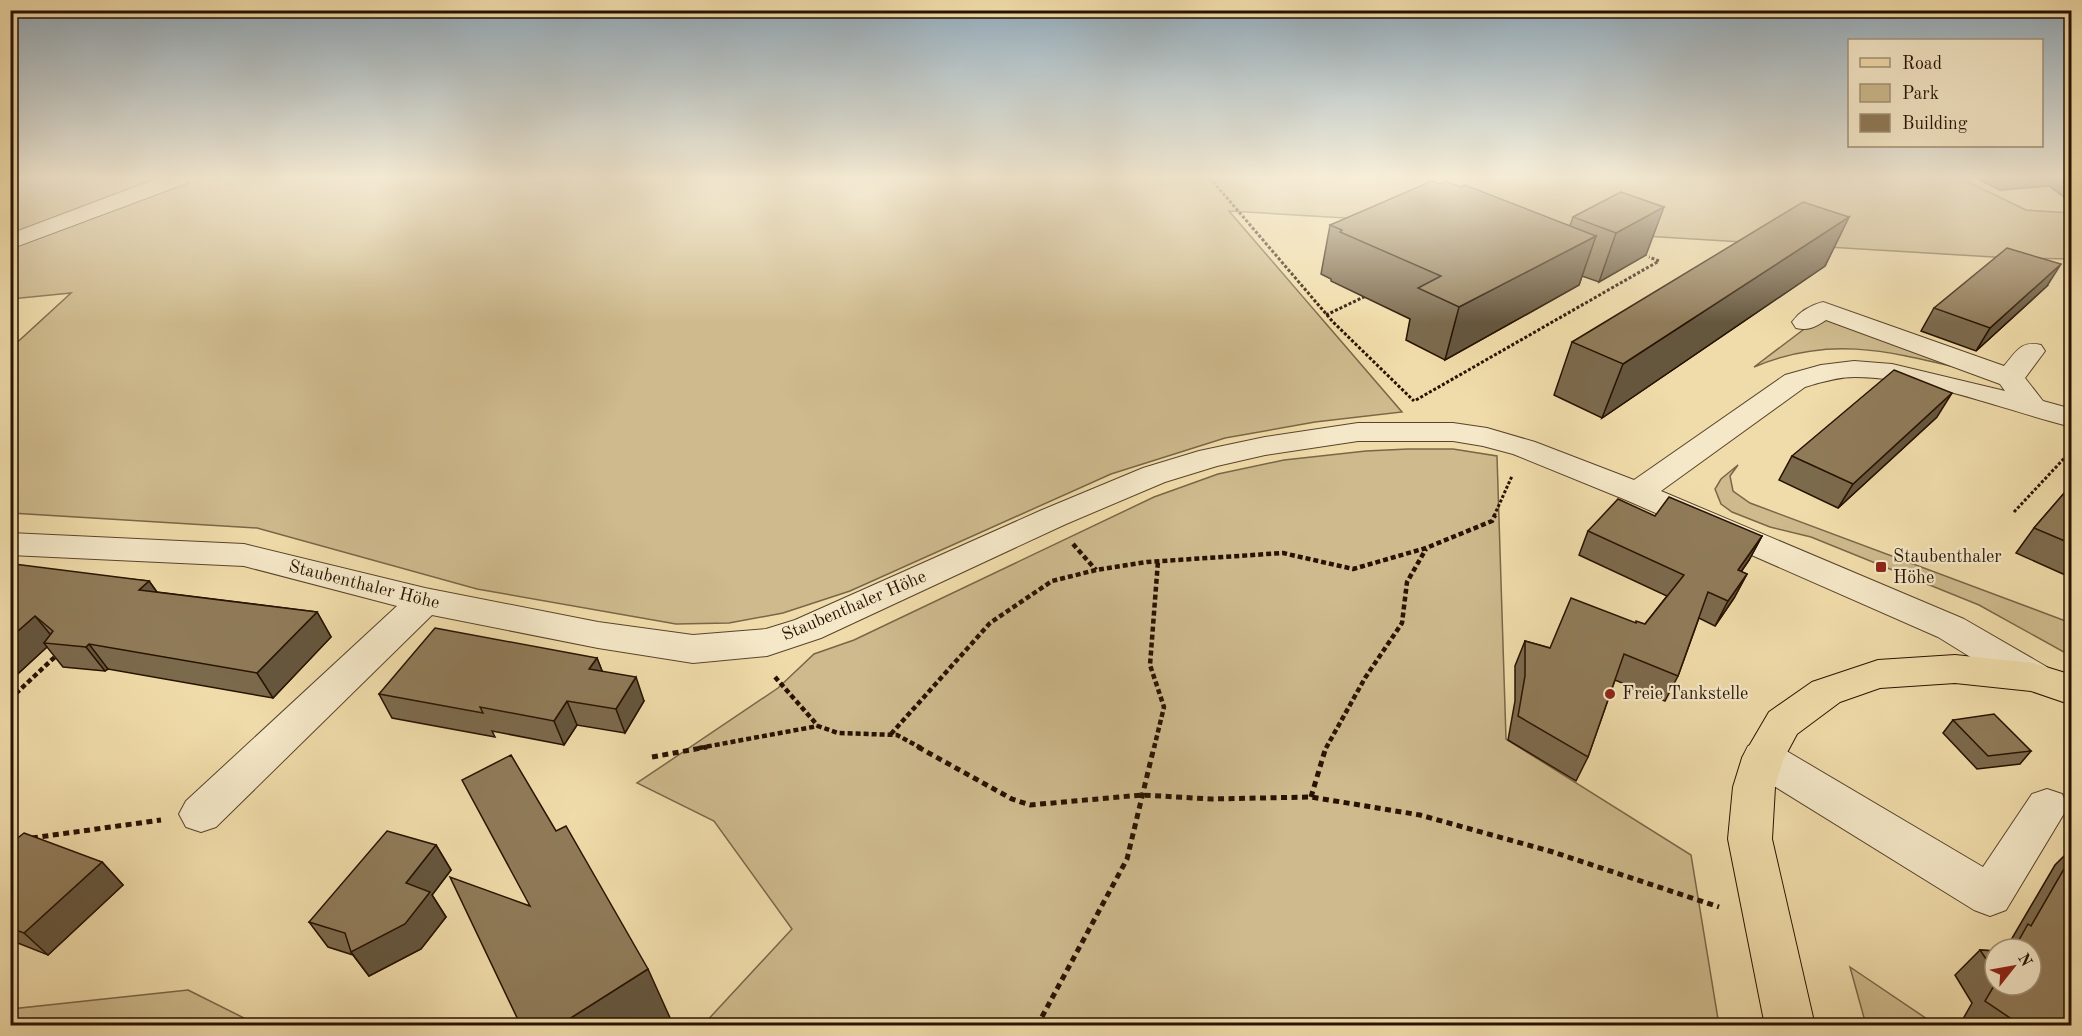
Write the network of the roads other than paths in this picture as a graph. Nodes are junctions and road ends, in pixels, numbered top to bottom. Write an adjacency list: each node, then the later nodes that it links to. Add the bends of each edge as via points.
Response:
1 (51, 226): 2 (street)
2 (10, 242)
3 (1805, 322): 5 (street, via 1822,310)
4 (2031, 351): 5 (street)
5 (2010, 378): 6 (street)
6 (2033, 408): 7 (street); 8 (street, via 1892,372 1854,369 1821,373 1795,381)
7 (2072, 418)
8 (1637, 493): 10 (street, Staubenthaler Höhe, via 1487,437 1453,432 1358,432 1265,446 1154,475 808,629 767,642 693,649); 11 (street, Staubenthaler Höhe, via 1951,628)
9 (10, 544): 10 (street, Staubenthaler Höhe, via 244,555)
10 (425, 601): 15 (street)
11 (2033, 677): 12 (main road); 13 (main road, via 1955,669 1878,674 1826,692 1783,723)
12 (2072, 690)
13 (1763, 759): 14 (street, via 1990,896); 16 (main road, via 1754,787 1750,839)
14 (2047, 807)
15 (201, 814)
16 (1790, 1026)

